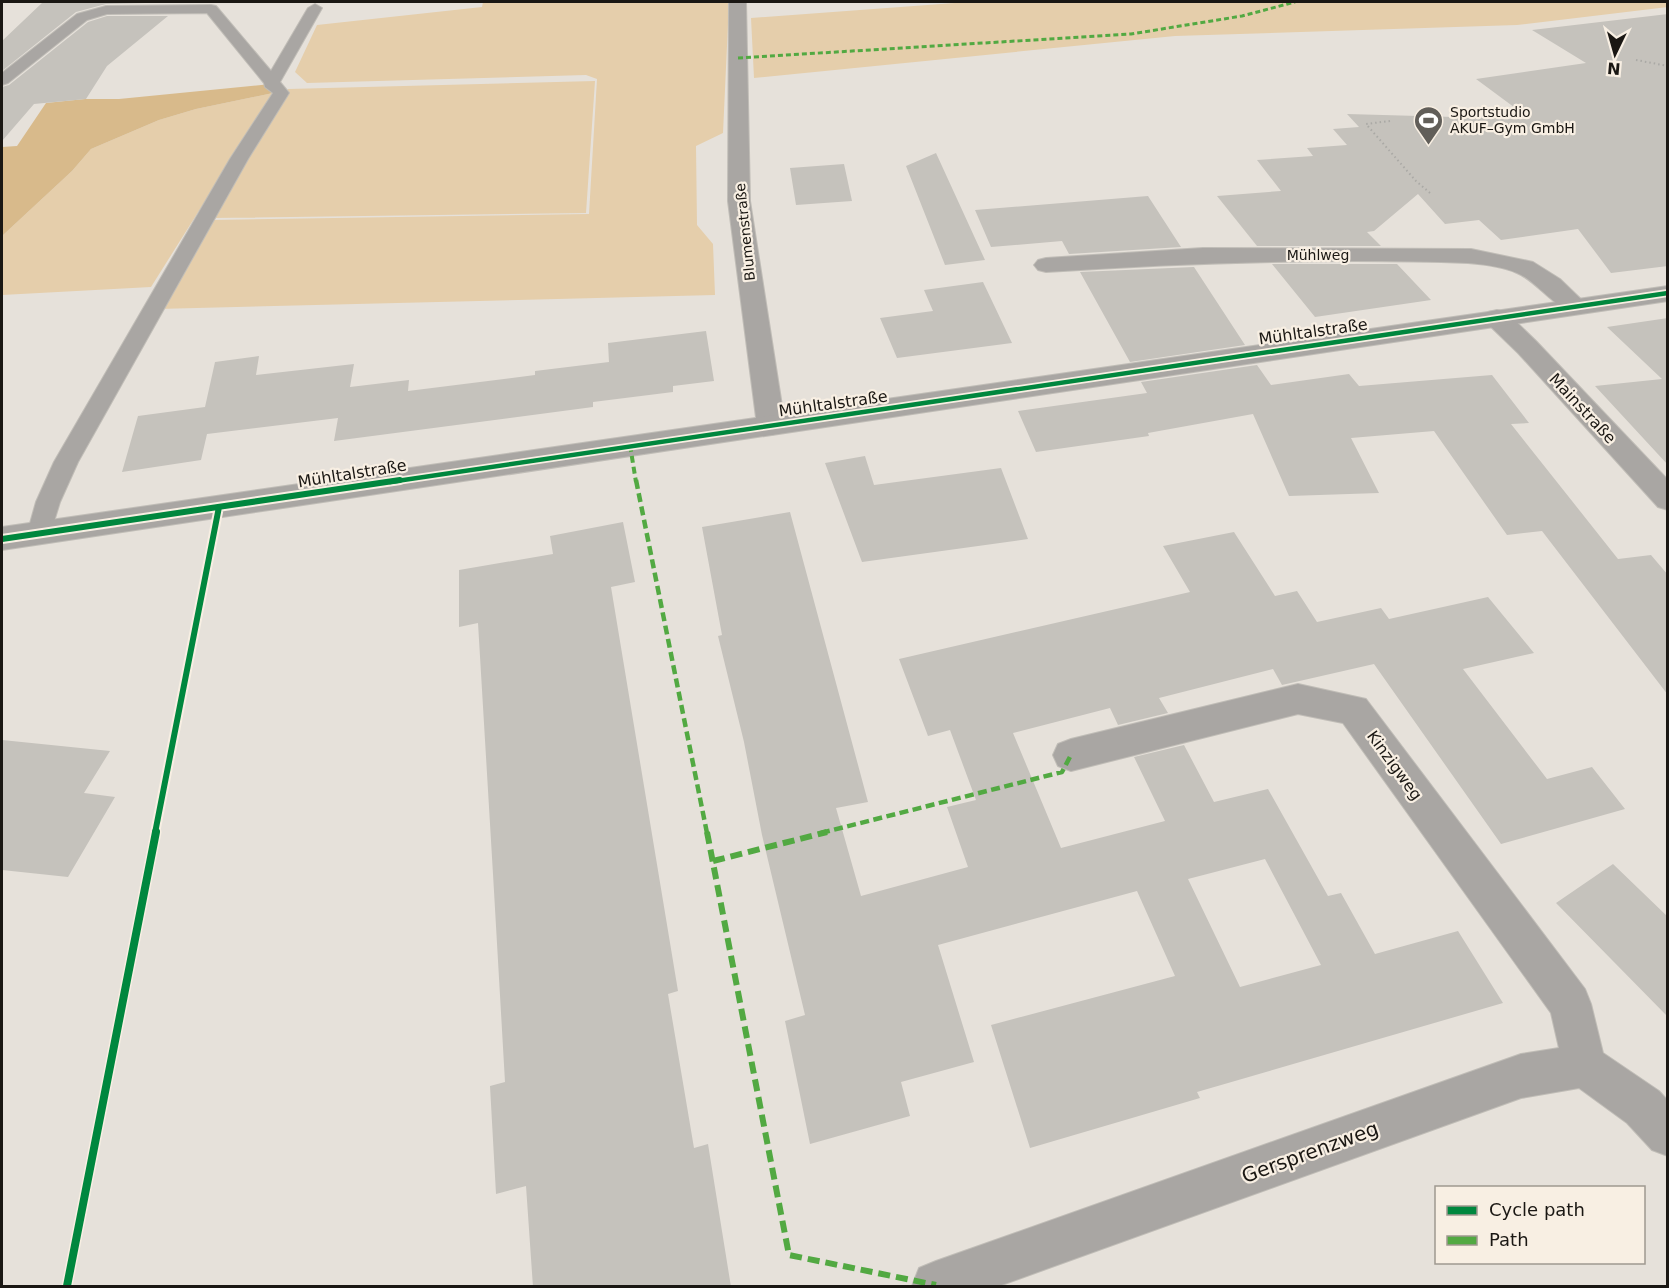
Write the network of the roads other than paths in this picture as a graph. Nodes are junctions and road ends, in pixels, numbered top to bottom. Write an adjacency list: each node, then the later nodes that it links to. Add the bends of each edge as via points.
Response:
1 (736, 2): 9 (street, Blumenstraße, via 739,201)
2 (315, 8): 4 (lane)
3 (2, 80): 4 (lane, via 82,17 106,10 211,9)
4 (271, 84): 11 (lane, via 281,93 239,159 66,462)
5 (1046, 265): 7 (street, Mühlweg, via 1203,255 1471,256 1525,267)
6 (1668, 293): 7 (street, Mühltalstraße)
7 (1576, 306): 8 (street, Mühltalstraße)
8 (1497, 318): 9 (street, Mühltalstraße); 10 (street, Mainstraße)
9 (771, 425): 11 (street, Mühltalstraße)
10 (1668, 499)
11 (39, 534): 12 (street, Mühltalstraße)
12 (2, 539)
13 (1071, 755): 14 (street, Kinzigweg, via 1298,699 1354,710 1570,1004)
14 (1584, 1066): 15 (street, via 1643,1107); 16 (street, Gersprenzweg, via 1521,1076)
15 (1668, 1134)
16 (936, 1285)

